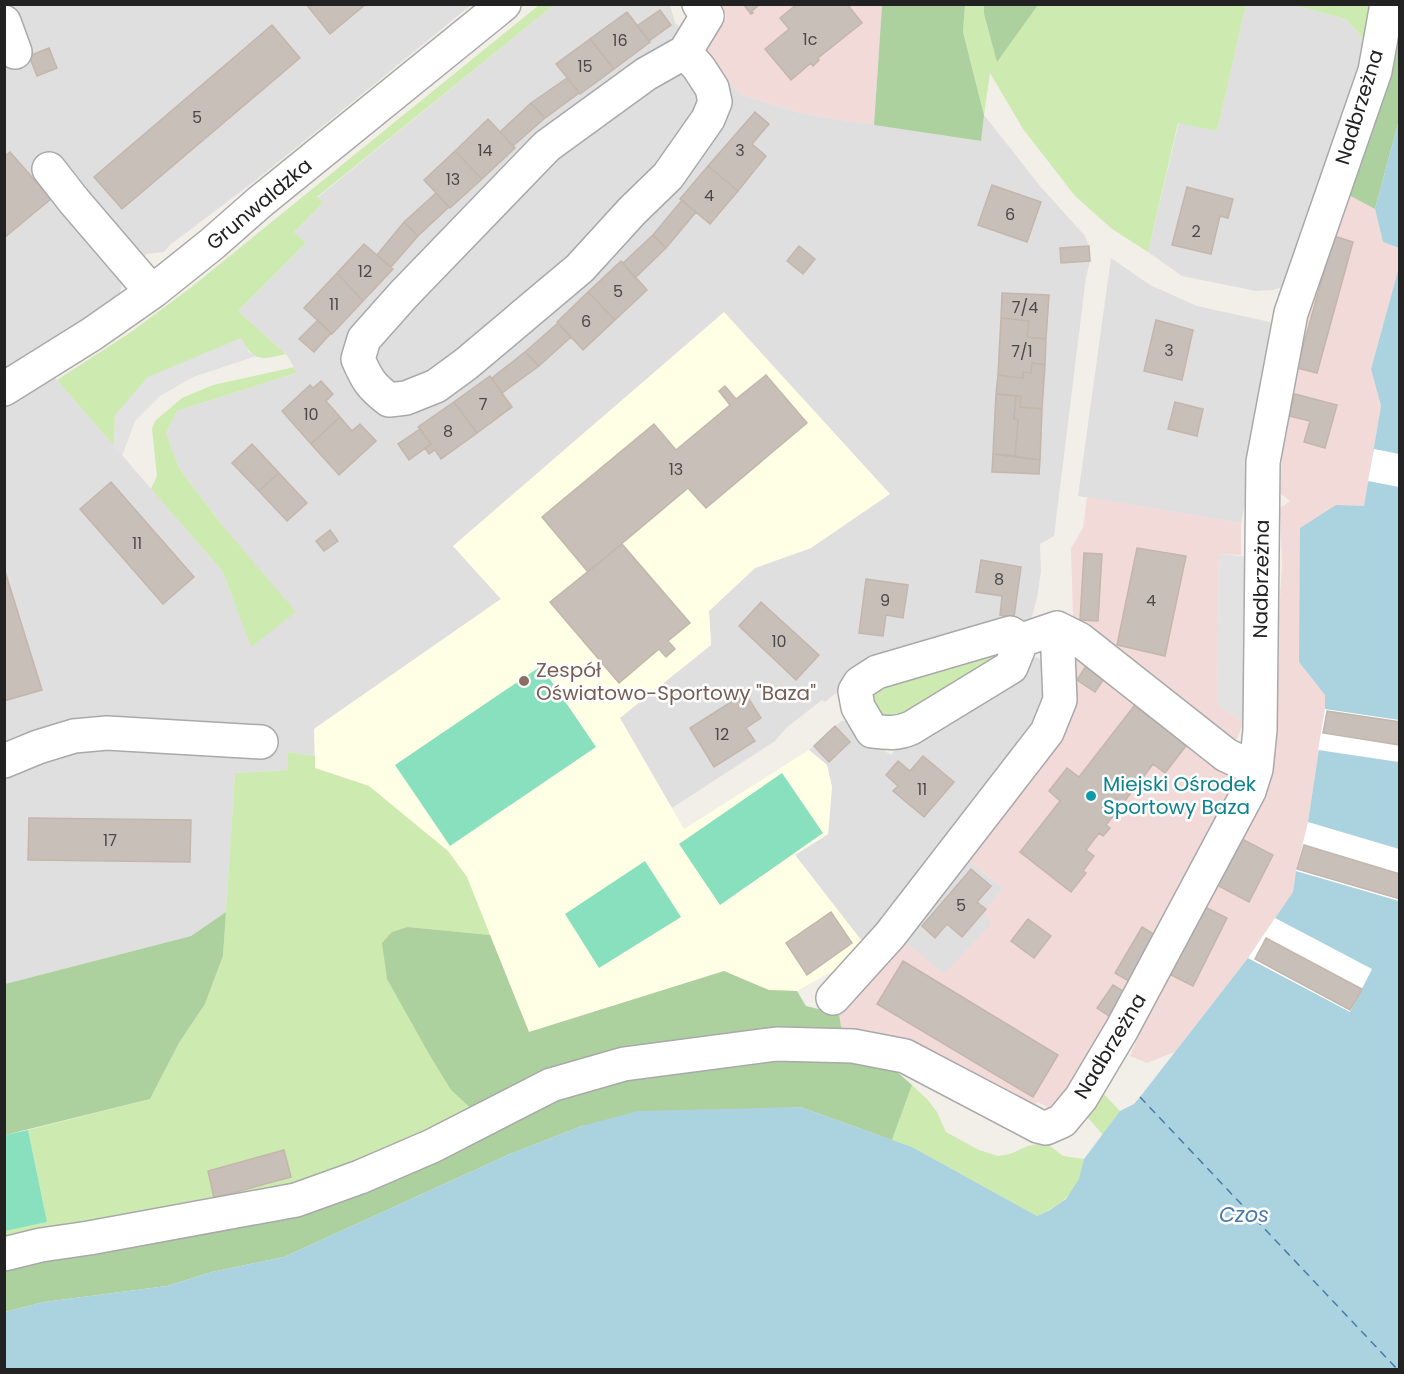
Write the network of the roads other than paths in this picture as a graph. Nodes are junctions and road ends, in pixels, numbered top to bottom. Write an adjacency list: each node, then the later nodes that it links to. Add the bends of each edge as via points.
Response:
1 (504, 4): 6 (street, Grunwaldzka)
2 (699, 4): 4 (street, via 707,16)
3 (1387, 4): 12 (street, Nadbrzeżna, via 1375,71 1290,314 1263,462)
4 (685, 52): 4 (street, via 646,74 548,146 404,294 364,339 358,359 377,391 389,400 406,398 436,386 466,364 580,268 668,176 708,119 715,102 712,88)
5 (49, 169): 6 (street)
6 (152, 292): 7 (street, Grunwaldzka)
7 (4, 389)
8 (1057, 628): 9 (street); 12 (street, via 1079,639 1226,755); 13 (street, via 1060,700 1047,732 890,935)
9 (1022, 640)
10 (261, 742): 11 (street, via 107,732 74,736)
11 (4, 760)
12 (1257, 769): 14 (street, Nadbrzeżna, via 1249,791 1122,1029 1081,1098 1062,1121 1046,1128 905,1056 853,1046 777,1044 624,1064 551,1085 432,1146 360,1178 296,1200)
13 (833, 998)
14 (4, 1254)

